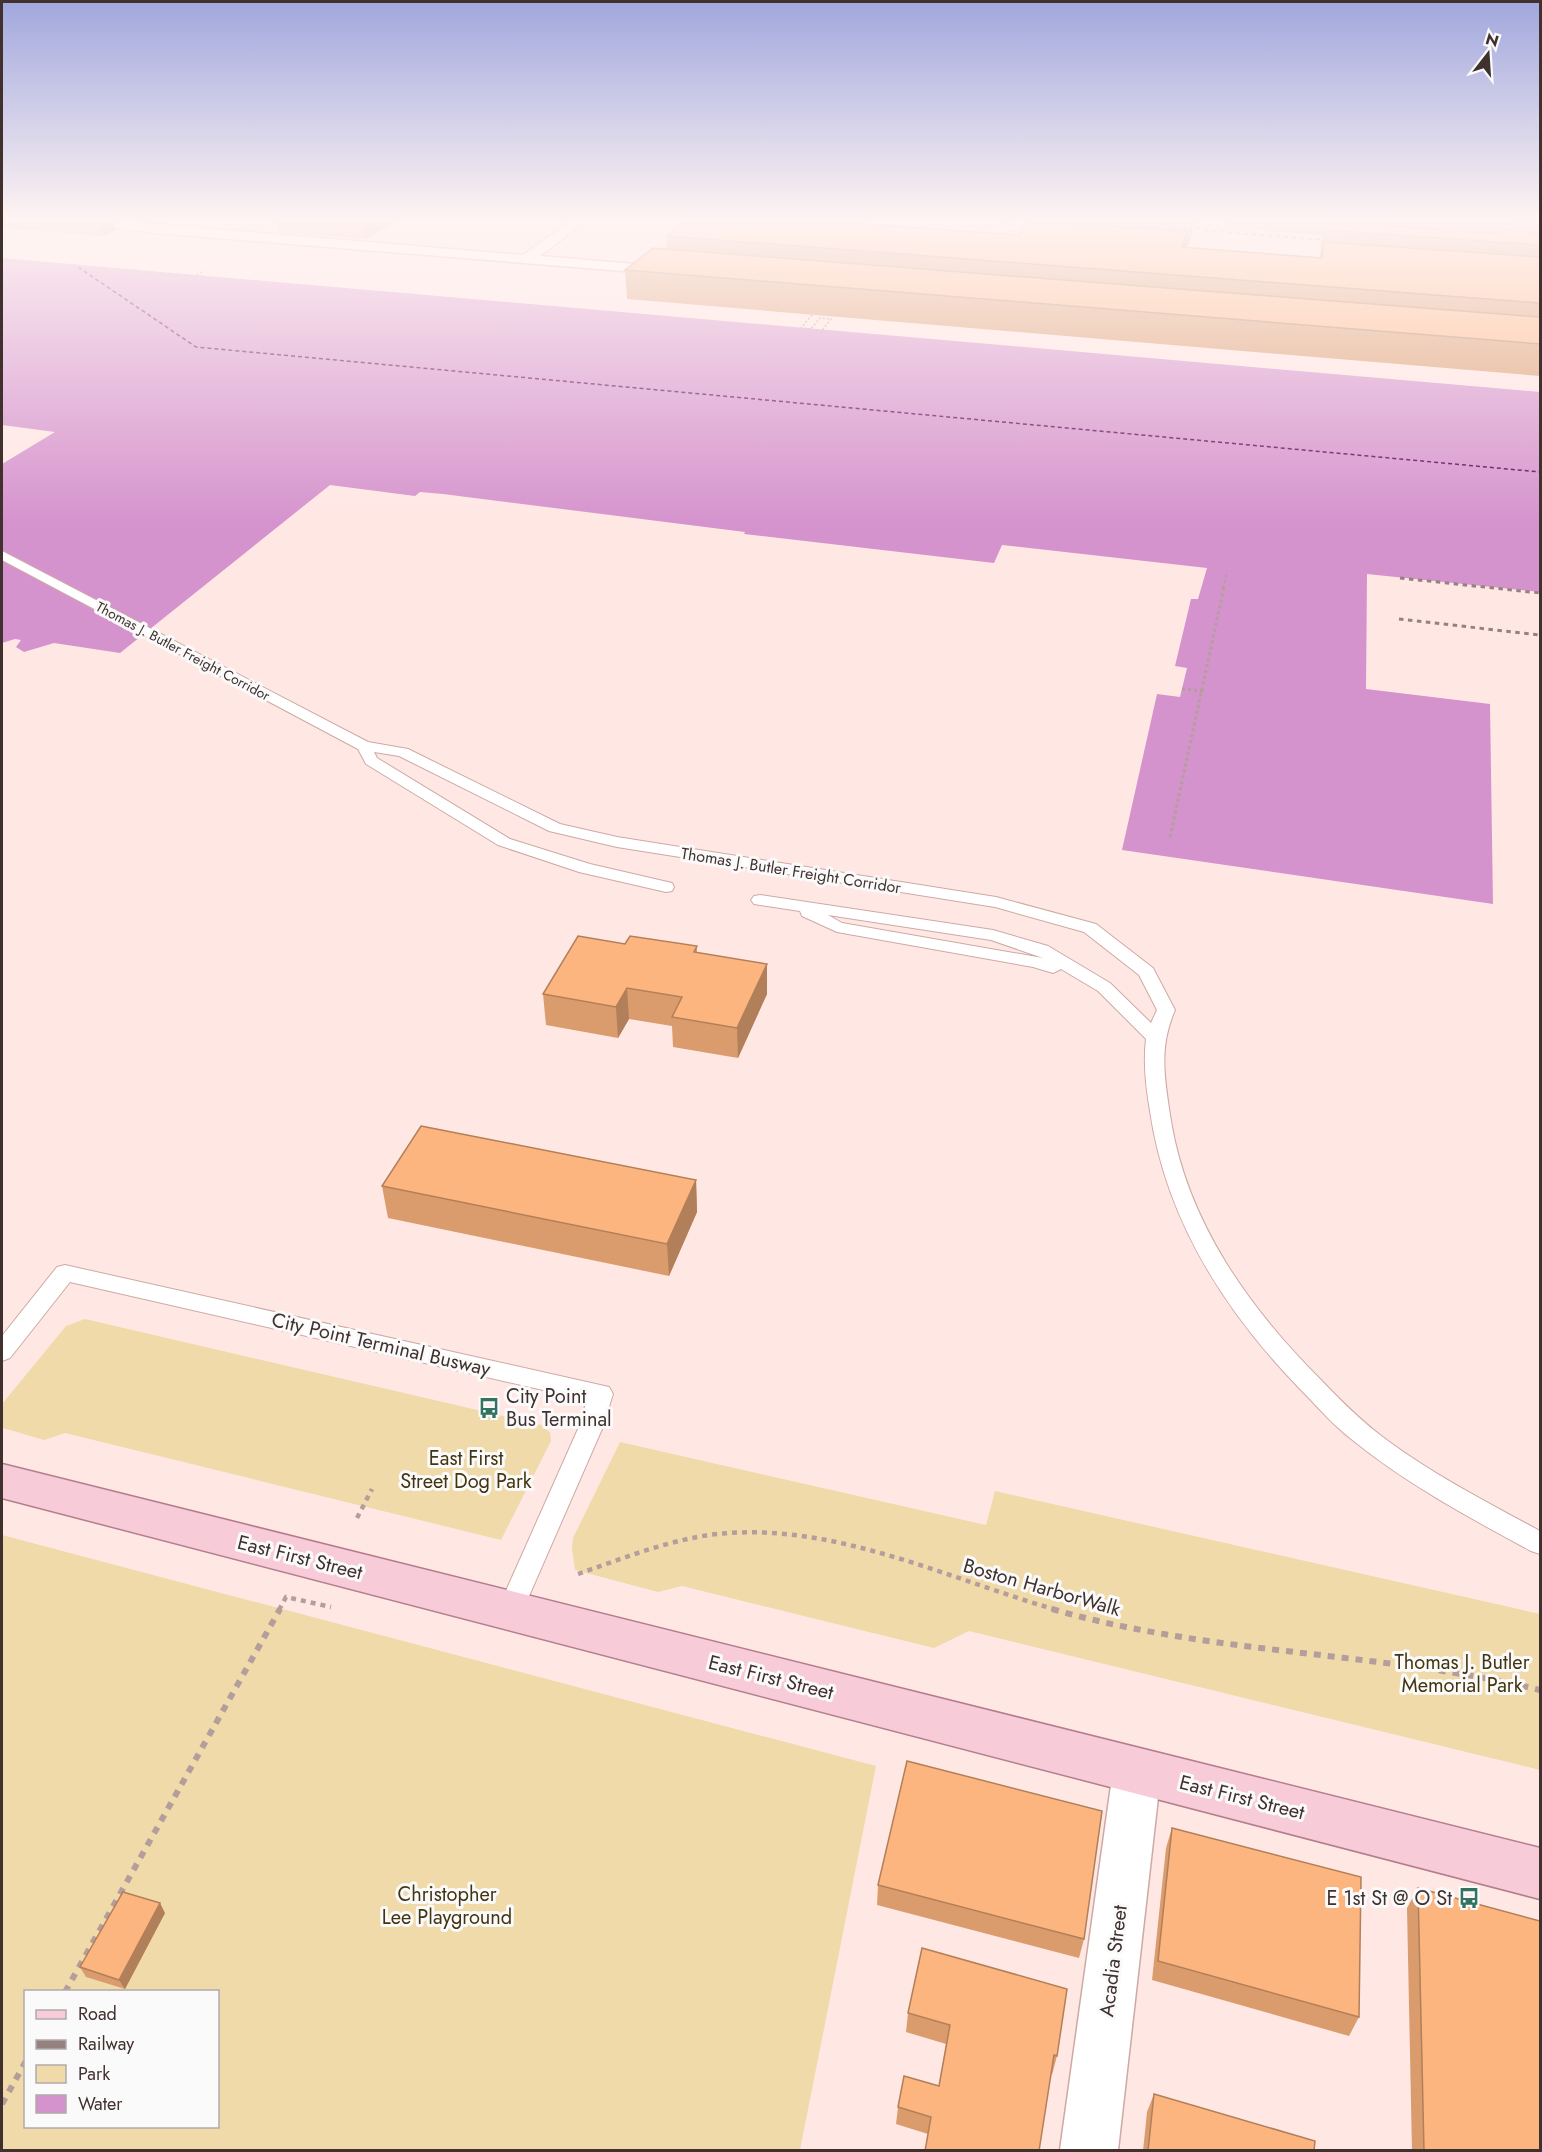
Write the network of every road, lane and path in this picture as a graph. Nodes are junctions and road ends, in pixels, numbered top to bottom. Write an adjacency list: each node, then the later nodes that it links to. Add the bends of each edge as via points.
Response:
1 (806, 322): 2 (path, via 801,328 811,329)
2 (816, 322)
3 (828, 322): 4 (path)
4 (820, 333)
5 (2, 555): 9 (lane, Thomas J. Butler Freight Corridor)
6 (1227, 572): 8 (path)
7 (1182, 689): 8 (path)
8 (1203, 692): 10 (path)
9 (364, 746): 11 (lane, Thomas J. Butler Freight Corridor, via 371,761 504,842 585,868); 13 (lane, Thomas J. Butler Freight Corridor, via 403,752 555,828 617,842 996,902 1090,928 1147,972 1166,1010)
10 (1170, 837)
11 (666, 887)
12 (760, 900): 13 (lane, Thomas J. Butler Freight Corridor, via 795,905 837,927 1037,962 1104,987)
13 (1156, 1038): 18 (lane, Thomas J. Butler Freight Corridor, via 1161,1125 1184,1201 1217,1270 1262,1334 1359,1432 1475,1509)
14 (2, 1352): 21 (lane, City Point Terminal Busway, via 65,1273 601,1394 590,1429)
15 (2, 1481): 21 (main road, East First Street)
16 (372, 1489): 17 (path)
17 (357, 1518)
18 (1540, 1543)
19 (578, 1574): 22 (path, Boston HarborWalk, via 672,1542 730,1534 789,1536 847,1545 1044,1607 1117,1625 1413,1664 1498,1678)
20 (331, 1606): 25 (path, via 286,1598)
21 (510, 1611): 23 (main road, East First Street)
22 (1540, 1690)
23 (1137, 1771): 24 (main road, East First Street); 28 (street, Acadia Street)
24 (1540, 1874)
25 (66, 1990)
26 (24, 2065): 27 (path)
27 (2, 2104)
28 (1089, 2151)

